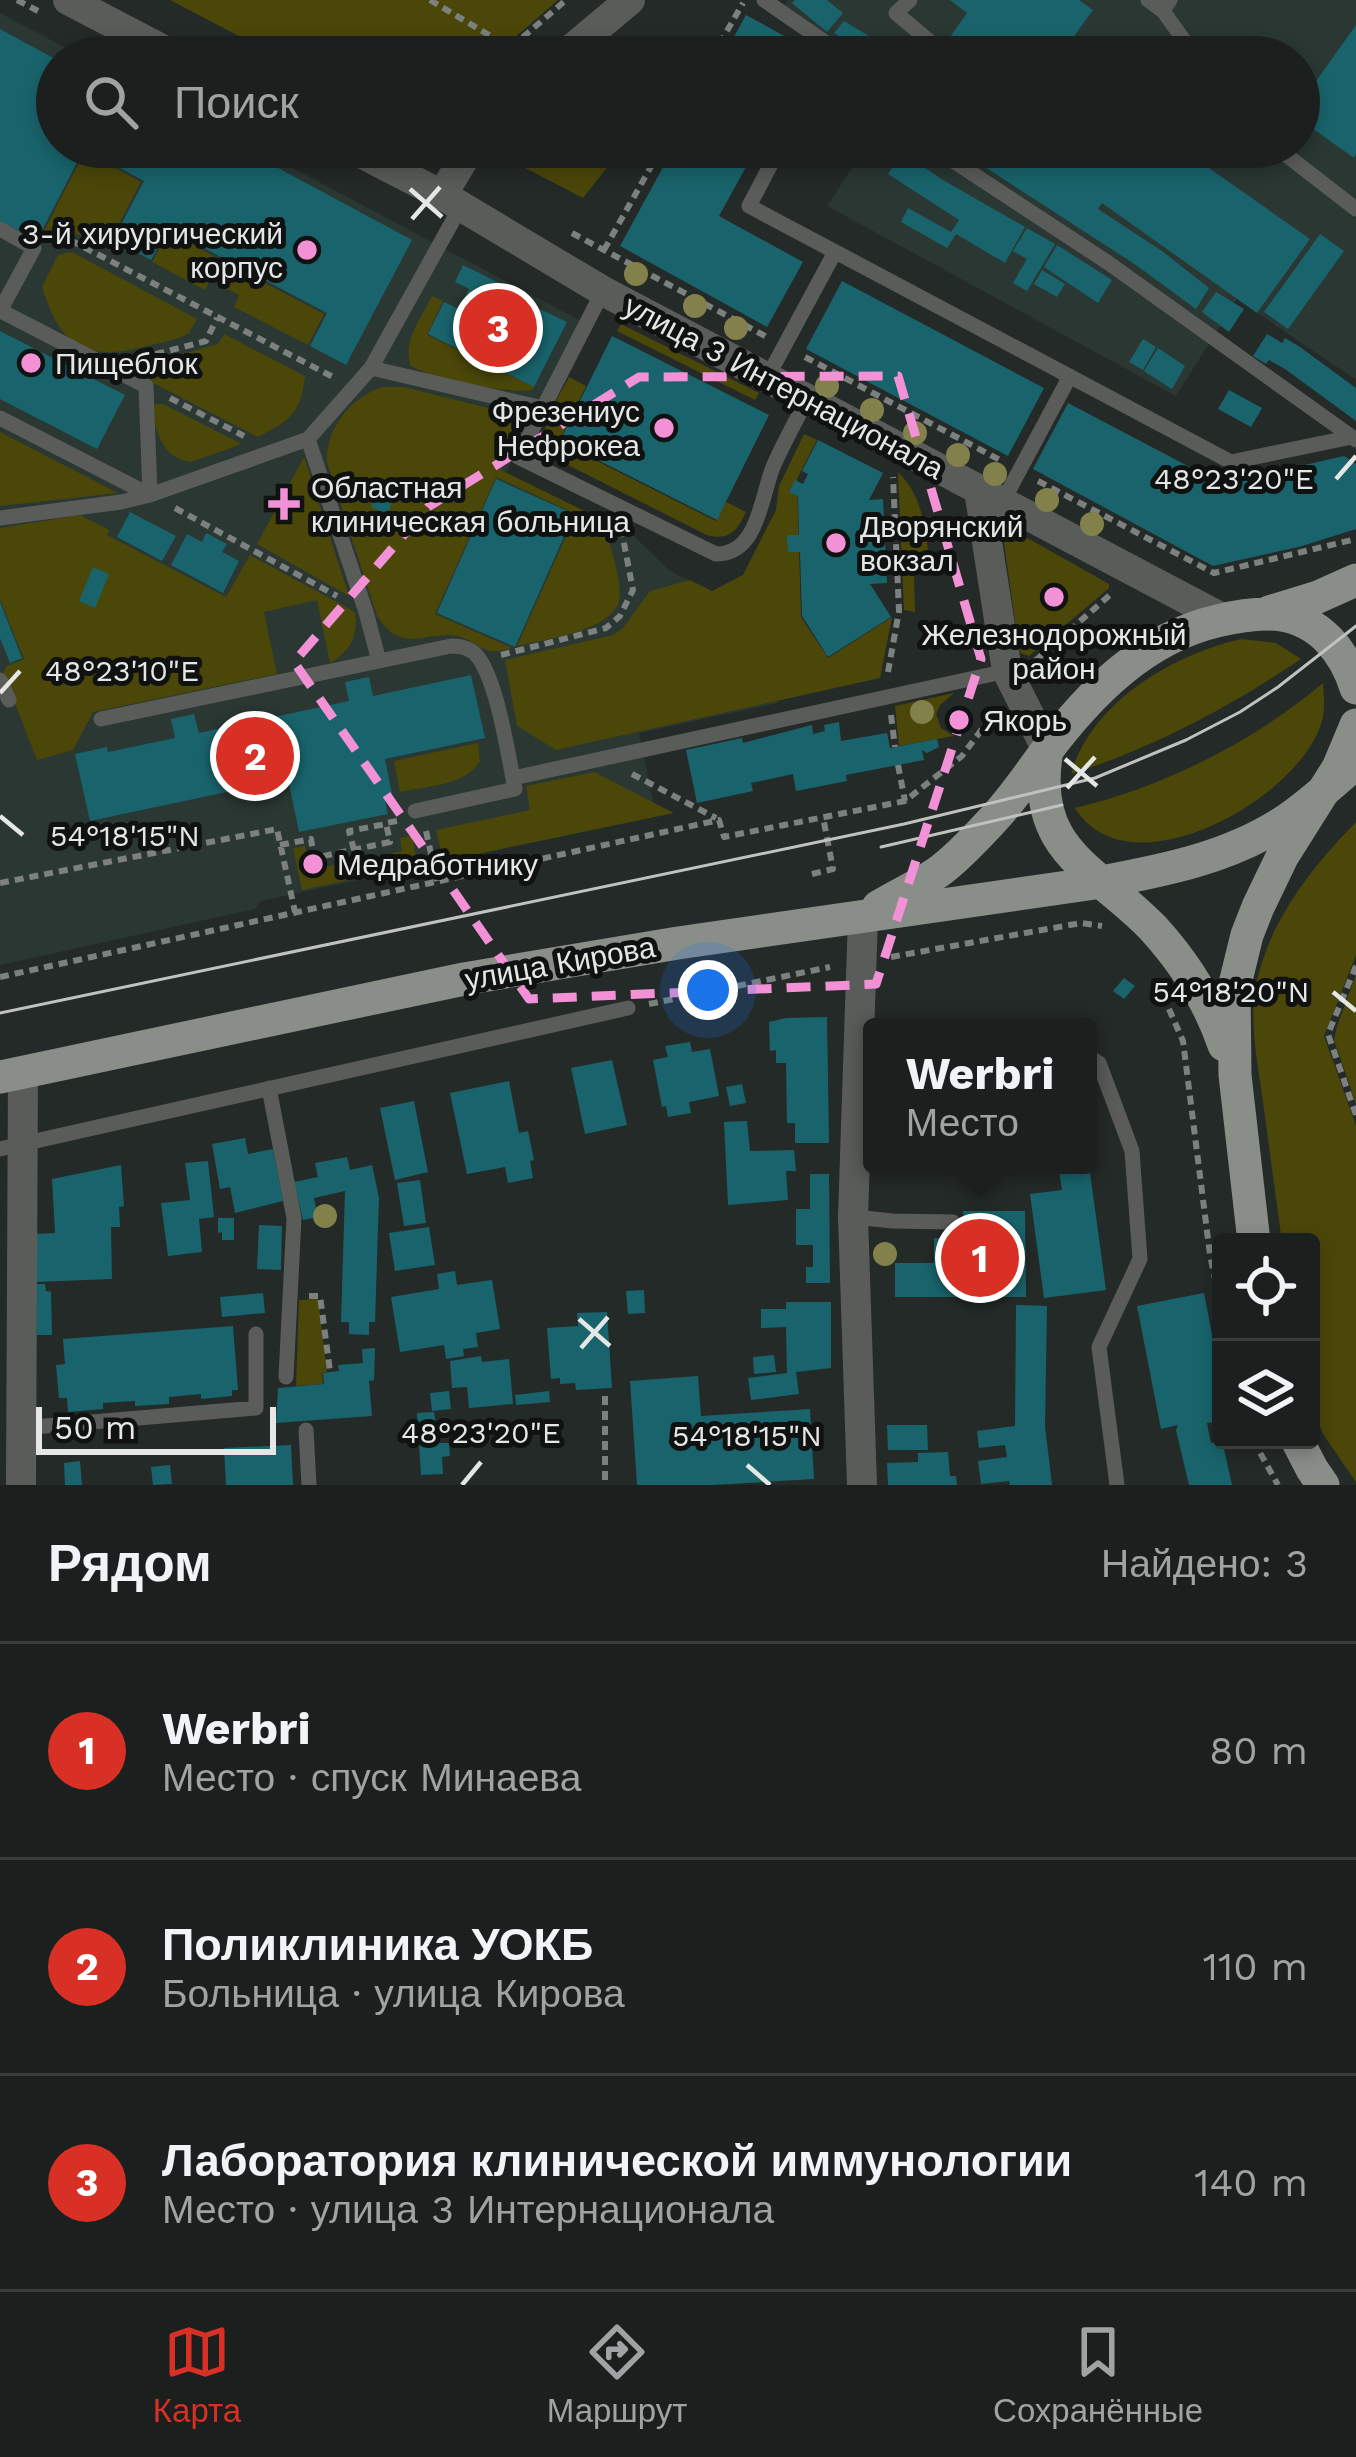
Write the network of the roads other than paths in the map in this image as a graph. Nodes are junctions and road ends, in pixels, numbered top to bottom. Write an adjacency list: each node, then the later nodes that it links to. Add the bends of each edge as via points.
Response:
1 (68, 0): 7 (street)
2 (630, 0): 8 (street)
3 (764, 0): 9 (lane)
4 (910, 0): 10 (lane, via 896,13)
5 (1148, 0): 6 (lane)
6 (1167, 5): 11 (lane)
7 (137, 36)
8 (587, 36)
9 (809, 36)
10 (923, 36)
11 (1184, 36)
12 (370, 168): 17 (street, улица 3 Интернационала)
13 (463, 168): 17 (street)
14 (769, 168): 20 (lane, via 749,206)
15 (964, 168): 29 (lane)
16 (1303, 168): 18 (lane)
17 (451, 201): 21 (street, улица 3 Интернационала); 23 (lane)
18 (1356, 209)
19 (0, 230): 22 (lane, via 34,248)
20 (835, 252): 24 (lane); 25 (lane)
21 (603, 291): 25 (street, улица 3 Интернационала); 27 (lane)
22 (1, 311): 31 (lane, via 146,386)
23 (370, 368): 27 (lane); 30 (lane)
24 (1070, 376): 29 (lane, via 1231,462); 32 (lane, via 1019,471)
25 (767, 378): 26 (street, улица 3 Интернационала)
26 (807, 399): 27 (lane, via 748,535 735,551 716,554 518,457); 32 (street, улица 3 Интернационала)
27 (543, 408)
28 (0, 418): 31 (lane)
29 (1354, 438)
30 (308, 439): 31 (lane); 37 (lane)
31 (150, 495): 33 (lane)
32 (991, 496): 36 (street, улица 3 Интернационала); 38 (street)
33 (0, 518)
34 (1356, 580): 35 (main road)
35 (1267, 613): 36 (main road); 40 (main road, via 1294,617 1326,637)
36 (1224, 620): 44 (main road, via 1168,638 1129,664)
37 (379, 661): 42 (lane); 46 (lane, via 458,646 472,651 499,710)
38 (1007, 671): 44 (street); 46 (lane)
39 (0, 680): 41 (lane)
40 (1356, 688)
41 (9, 700)
42 (101, 719)
43 (1356, 725): 47 (main road)
44 (1047, 750): 49 (main road, via 1045,791 1060,842); 50 (main road, via 991,823 941,869)
45 (1356, 763): 47 (main road)
46 (513, 778): 48 (lane, via 515,789)
47 (1320, 794): 49 (main road, улица Кирова, via 1278,826 1211,857); 56 (main road, via 1247,935 1234,988)
48 (410, 815)
49 (1102, 882): 50 (main road, улица Кирова); 56 (main road, via 1192,976)
50 (863, 916): 52 (street); 55 (main road, улица Кирова, via 464,979)
51 (628, 1008): 57 (lane)
52 (864, 1018)
53 (1097, 1063): 70 (lane, via 1132,1151 1140,1259 1099,1347)
54 (863, 1074): 59 (street)
55 (11, 1075): 58 (street)
56 (1235, 1076): 61 (main road)
57 (269, 1088): 58 (lane); 63 (lane, via 294,1218)
58 (12, 1146): 64 (street)
59 (853, 1217): 60 (lane); 69 (street)
60 (953, 1222)
61 (1253, 1233)
62 (256, 1334): 64 (lane, via 256,1408)
63 (286, 1377)
64 (22, 1427): 67 (street)
65 (306, 1430): 68 (lane)
66 (1302, 1449): 71 (main road)
67 (21, 1485)
68 (309, 1485)
69 (862, 1485)
70 (1117, 1485)
71 (1324, 1485)

